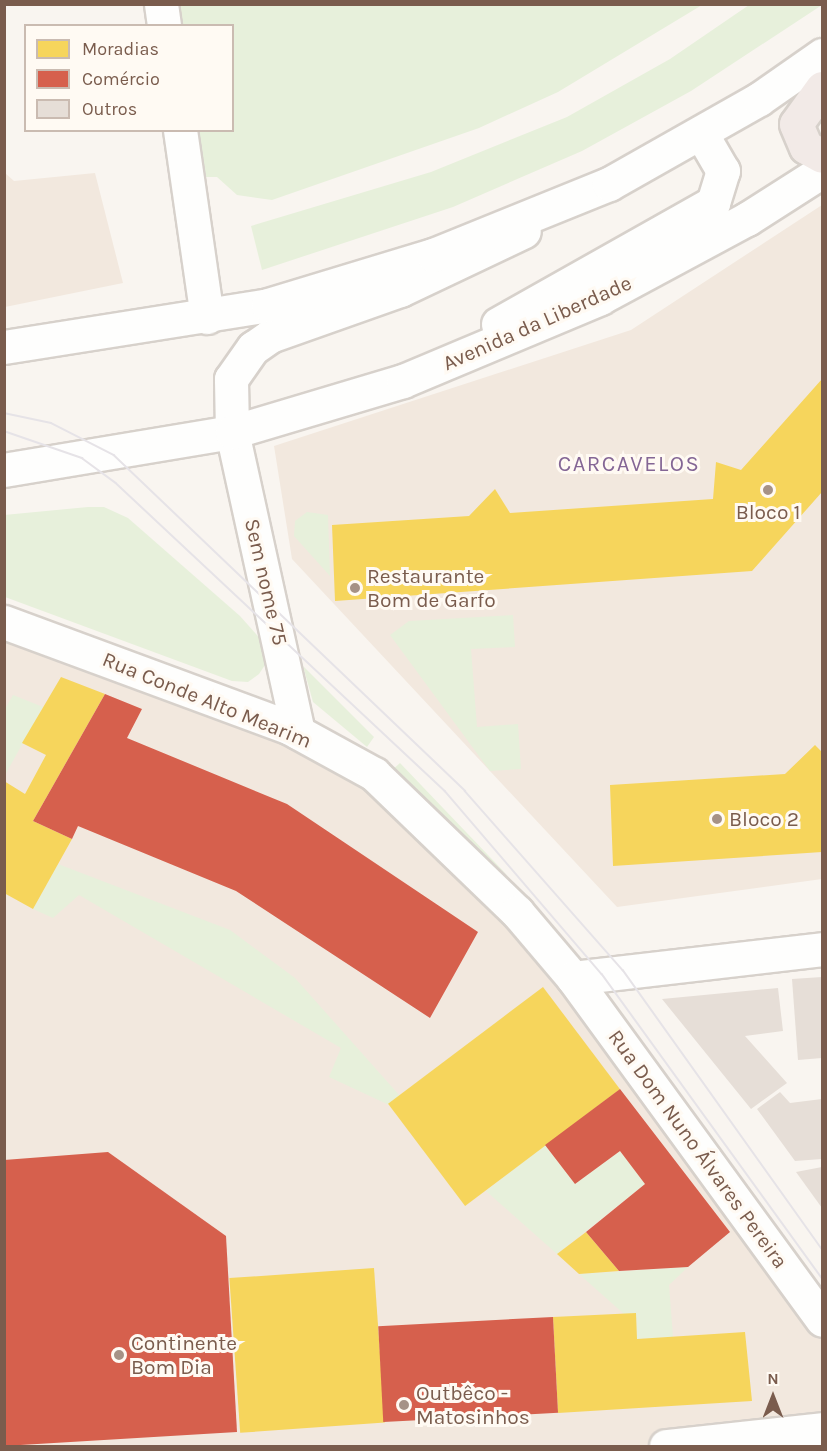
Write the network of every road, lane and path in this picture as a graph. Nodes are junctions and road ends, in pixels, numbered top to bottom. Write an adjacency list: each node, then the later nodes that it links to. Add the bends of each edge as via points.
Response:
1 (161, 4): 2 (street)
2 (164, 24)
3 (822, 55): 6 (street)
4 (822, 88): 7 (highway, via 796,124 806,147)
5 (180, 132): 10 (street)
6 (700, 133): 9 (street); 12 (street, via 723,171 713,203)
7 (822, 156)
8 (822, 171): 12 (street, Avenida da Liberdade, via 738,224 600,298)
9 (609, 183): 10 (street, via 433,255 316,292); 13 (street, via 464,263 270,336 253,348 231,380)
10 (207, 317): 11 (street)
11 (4, 347)
12 (403, 381): 13 (street, Avenida da Liberdade)
13 (232, 432): 14 (street, Avenida da Liberdade); 16 (street, Sem nome 75)
14 (4, 470)
15 (4, 622): 16 (street, Rua Conde Alto Mearim)
16 (298, 732): 18 (street, Rua Conde Alto Mearim, via 374,774 517,912)
17 (822, 949): 18 (street)
18 (573, 978): 19 (street, Rua Dom Nuno Álvares Pereira)
19 (822, 1320)
20 (822, 1429): 21 (street)
21 (666, 1446)

